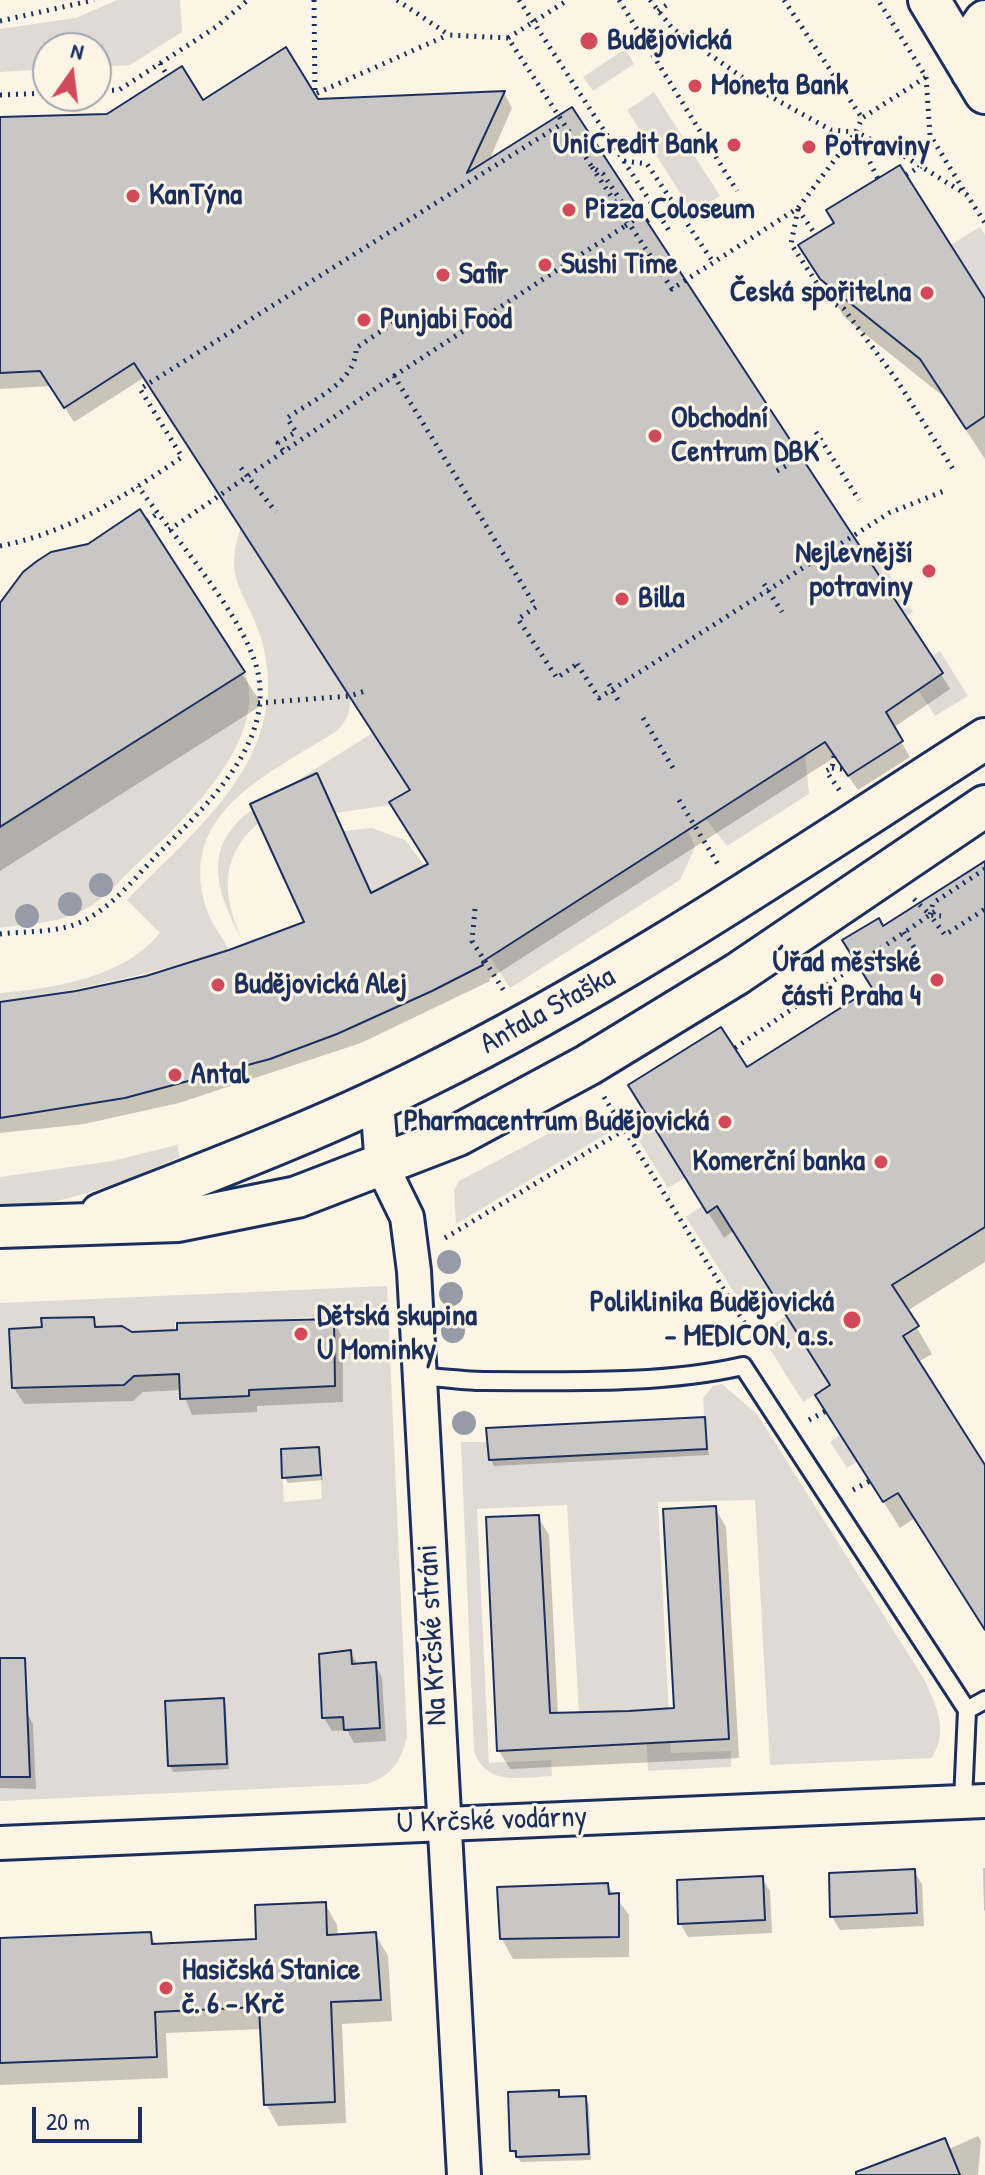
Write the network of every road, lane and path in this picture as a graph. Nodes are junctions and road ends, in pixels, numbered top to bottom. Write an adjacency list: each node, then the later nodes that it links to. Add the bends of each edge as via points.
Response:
1 (93, 0): 14 (path)
2 (248, 0): 18 (path)
3 (314, 0): 16 (path, via 315,94)
4 (397, 0): 16 (path)
5 (519, 0): 28 (path)
6 (568, 0): 17 (path, bridge)
7 (619, 0): 33 (path)
8 (650, 0): 13 (path)
9 (784, 0): 25 (path)
10 (878, 0): 20 (path)
11 (929, 0): 21 (street)
12 (671, 2): 13 (path)
13 (658, 11): 27 (path, via 672,28 766,94 831,130)
14 (0, 21)
15 (985, 21): 21 (street, via 969,44)
16 (449, 35): 17 (path)
17 (508, 38): 26 (path)
18 (160, 63): 19 (path); 22 (path)
19 (167, 75)
20 (926, 77): 25 (path); 34 (path, via 930,135)
21 (979, 82)
22 (112, 90)
23 (32, 94): 24 (path)
24 (0, 95)
25 (862, 118): 27 (path)
26 (563, 123): 30 (path); 53 (path, via 140,389 182,457)
27 (856, 132): 29 (path); 32 (path); 35 (path)
28 (623, 161): 37 (path); 43 (path, via 647,164)
29 (921, 166): 31 (path); 34 (path)
30 (592, 167): 36 (path, via 603,174); 43 (path, via 672,289)
31 (906, 175)
32 (878, 179)
33 (737, 191)
34 (967, 195): 40 (path)
35 (798, 208): 42 (path); 43 (path); 50 (path, via 791,244 828,300 844,309 896,379)
36 (629, 213)
37 (658, 214): 39 (path); 41 (path)
38 (634, 220): 45 (path, bridge)
39 (647, 221)
40 (985, 223)
41 (670, 232)
42 (815, 234)
43 (713, 262)
44 (393, 323): 47 (path, via 356,348 348,375 287,418 296,432 278,443)
45 (394, 376): 47 (path); 64 (path, via 536,607 518,619 557,678 578,663 599,698)
46 (816, 432): 55 (path)
47 (283, 450): 52 (path)
48 (789, 464): 51 (path)
49 (241, 468): 52 (path)
50 (953, 469)
51 (777, 471)
52 (246, 475): 56 (path); 59 (path)
53 (138, 486): 57 (path); 60 (path, via 71,525)
54 (944, 491): 62 (path, via 889,513)
55 (859, 500)
56 (276, 512)
57 (157, 514): 58 (path); 59 (path)
58 (147, 521)
59 (169, 530): 67 (path, via 224,606 254,661)
60 (0, 546)
61 (764, 584): 62 (path)
62 (768, 591): 63 (path); 64 (path)
63 (782, 612)
64 (610, 687): 66 (path)
65 (368, 690): 67 (path)
66 (618, 700)
67 (258, 703): 85 (path, via 246,747 223,785 112,900 69,926)
68 (643, 718): 71 (path)
69 (985, 739): 90 (street, Antala Staška, via 703,922 575,997)
70 (834, 756): 72 (path)
71 (673, 768)
72 (832, 768): 73 (path); 74 (path, via 826,771)
73 (843, 769)
74 (841, 791)
75 (679, 800): 77 (path)
76 (985, 806): 93 (street, Antala Staška, via 737,974 588,1065 458,1135)
77 (719, 867)
78 (985, 869): 83 (path, via 933,903)
79 (910, 895): 83 (path)
80 (475, 909): 87 (path, via 472,941)
81 (985, 909): 83 (path, via 945,935)
82 (939, 913): 83 (path)
83 (930, 915): 84 (path)
84 (904, 932): 86 (path); 88 (path)
85 (0, 934)
86 (921, 958)
87 (509, 998)
88 (735, 1048)
89 (599, 1089): 92 (path)
90 (377, 1101): 93 (street, Na Krčské stráni); 94 (street, Antala Staška)
91 (640, 1105): 92 (path)
92 (624, 1130): 96 (path)
93 (382, 1166): 94 (street, Antala Staška, via 297,1197 178,1221); 97 (street, Na Krčské stráni, via 407,1217)
94 (79, 1223): 95 (street, Antala Staška)
95 (0, 1227)
96 (441, 1241)
97 (421, 1377): 103 (lane, via 614,1379 704,1375 743,1366); 105 (street, Na Krčské stráni)
98 (826, 1411): 99 (path)
99 (808, 1420)
100 (870, 1481): 101 (path)
101 (853, 1490)
102 (985, 1700): 103 (lane)
103 (967, 1710): 104 (lane)
104 (974, 1801): 105 (street, U Krčské vodárny)
105 (442, 1823): 106 (street, U Krčské vodárny); 107 (street, Na Krčské stráni)
106 (0, 1843)
107 (464, 2175)

